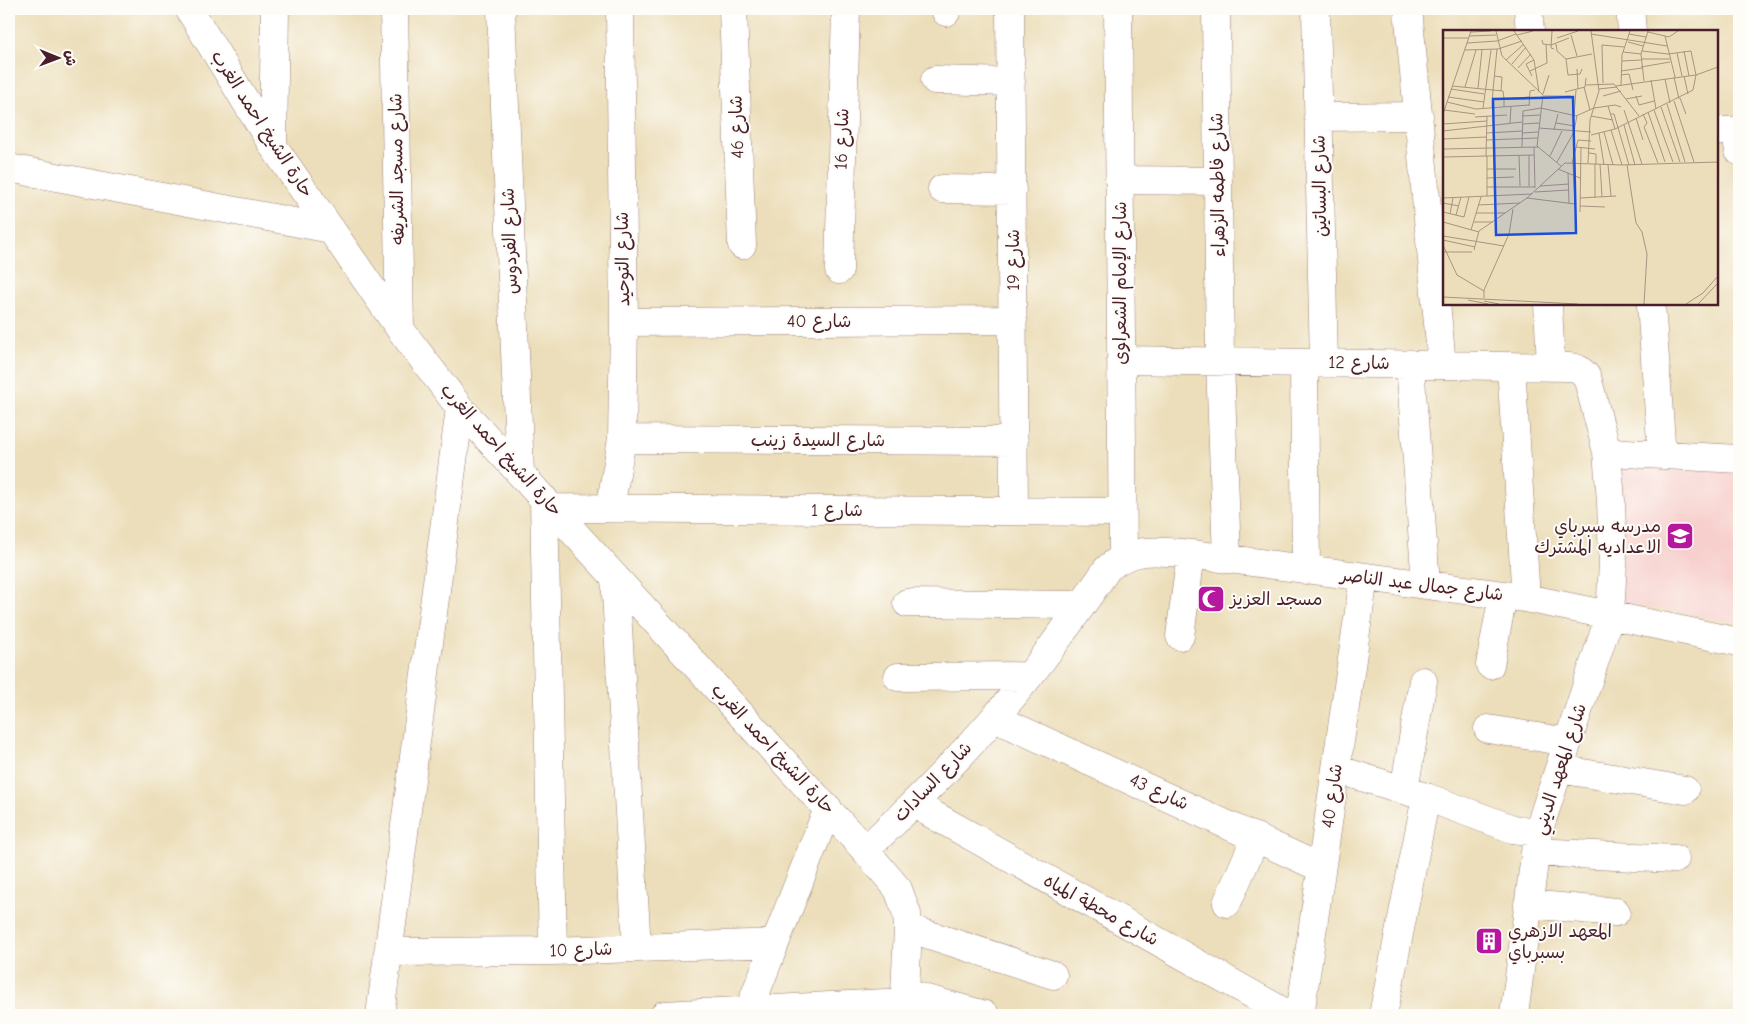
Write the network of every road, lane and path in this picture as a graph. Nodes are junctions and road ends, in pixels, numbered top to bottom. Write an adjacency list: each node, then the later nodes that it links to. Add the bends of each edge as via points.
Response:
1 (188, 9): 21 (street, حارة الشيخ احمد الغرب)
2 (275, 9): 21 (street)
3 (394, 9): 35 (street, شارع مسجد الشريفه)
4 (500, 9): 50 (street, شارع الفردوس)
5 (620, 9): 34 (street, شارع التوحيد)
6 (733, 9): 29 (street, شارع 46)
7 (846, 9): 30 (street, شارع 16)
8 (1010, 9): 18 (street, شارع 19)
9 (1118, 9): 23 (street, شارع الإمام الشعراوى)
10 (1216, 9): 24 (street, شارع فاطمه الزهراء)
11 (1316, 9): 20 (street, شارع البساتين)
12 (1408, 9): 19 (street)
13 (1528, 9): 15 (street)
14 (1630, 9): 16 (street)
15 (1530, 30)
16 (1632, 30)
17 (935, 80): 18 (street)
18 (1011, 82): 26 (street, شارع 19)
19 (1419, 116): 20 (street); 27 (street)
20 (1318, 117): 38 (street, شارع البساتين)
21 (273, 146): 28 (street, حارة الشيخ احمد الغرب)
22 (9, 168): 28 (street)
23 (1120, 180): 24 (street); 36 (street, شارع الإمام الشعراوى)
24 (1218, 182): 37 (street, شارع فاطمه الزهراء)
25 (942, 190): 26 (street)
26 (1012, 190): 33 (street, شارع 19)
27 (1436, 214): 40 (street)
28 (331, 229): 35 (street, حارة الشيخ احمد الغرب)
29 (742, 245)
30 (839, 270)
31 (1548, 305): 42 (street)
32 (1651, 305): 48 (street)
33 (1013, 320): 34 (street, شارع 40); 46 (street, شارع 19)
34 (624, 322): 45 (street, شارع التوحيد)
35 (400, 328): 44 (street, حارة الشيخ احمد الغرب)
36 (1121, 360): 37 (street, شارع 12); 54 (street, شارع الإمام الشعراوى)
37 (1220, 361): 38 (street, شارع 12); 56 (street)
38 (1314, 363): 39 (street, شارع 12); 58 (street, شارع البساتين)
39 (1410, 364): 40 (street, شارع 12); 61 (street)
40 (1442, 365): 41 (street, شارع 12)
41 (1511, 366): 42 (street, شارع 12); 62 (street)
42 (1551, 366): 43 (street, شارع 12, via 1575,367 1587,377)
43 (1588, 384): 47 (street, شارع المعهد الديني)
44 (460, 408): 50 (street, حارة الشيخ احمد الغرب); 93 (street)
45 (622, 439): 46 (street, شارع السيدة زينب); 52 (street, شارع التوحيد)
46 (1014, 441): 53 (street, شارع 19)
47 (1607, 452): 48 (street); 65 (street, شارع المعهد الديني, via 1613,563)
48 (1662, 455): 49 (street)
49 (1739, 459)
50 (520, 473): 51 (street, حارة الشيخ احمد الغرب)
51 (548, 503): 52 (street, شارع 1); 59 (street, حارة الشيخ احمد الغرب); 92 (street)
52 (610, 508): 53 (street, شارع 1)
53 (1014, 512): 54 (street, شارع 1)
54 (1122, 512): 57 (street, شارع الإمام الشعراوى)
55 (1191, 554): 56 (street, شارع جمال عبد الناصر); 57 (street, شارع جمال عبد الناصر, via 1152,550 1132,553); 66 (street)
56 (1227, 559): 58 (street, شارع جمال عبد الناصر)
57 (1115, 564): 64 (street, شارع السادات)
58 (1306, 570): 60 (street, شارع جمال عبد الناصر)
59 (615, 577): 80 (street, حارة الشيخ احمد الغرب); 91 (street)
60 (1364, 577): 61 (street, شارع جمال عبد الناصر); 75 (street, شارع 40)
61 (1426, 585): 62 (street, شارع جمال عبد الناصر)
62 (1514, 597): 65 (street, شارع جمال عبد الناصر); 68 (street)
63 (908, 604): 64 (street)
64 (1082, 606): 70 (street, شارع السادات)
65 (1610, 615): 67 (street, شارع جمال عبد الناصر); 74 (street, شارع المعهد الديني)
66 (1180, 636)
67 (1739, 642)
68 (1490, 665)
69 (898, 676): 70 (street)
70 (1029, 676): 72 (street, شارع السادات)
71 (1423, 681): 78 (street)
72 (995, 718): 79 (street, شارع السادات); 81 (street, شارع 43)
73 (1488, 729): 74 (street)
74 (1568, 742): 76 (street, شارع المعهد الديني)
75 (1336, 769): 78 (street); 85 (street, شارع 40)
76 (1559, 769): 77 (street); 82 (street, شارع المعهد الديني)
77 (1685, 790)
78 (1415, 794): 82 (street, via 1513,829); 102 (street)
79 (914, 804): 83 (street, شارع السادات); 100 (street, شارع محطة المياه)
80 (828, 808): 83 (street, حارة الشيخ احمد الغرب); 90 (street)
81 (1256, 837): 85 (street, شارع 43); 86 (street)
82 (1536, 842): 84 (street); 87 (street, شارع المعهد الديني)
83 (865, 850): 89 (street, via 898,889 907,914)
84 (1675, 858)
85 (1321, 868): 101 (street, شارع 40)
86 (1227, 903)
87 (1528, 904): 88 (street); 103 (street, شارع المعهد الديني)
88 (1616, 912)
89 (908, 928): 94 (street); 95 (street)
90 (775, 944): 91 (street, شارع 10); 96 (street)
91 (637, 948): 92 (street, شارع 10)
92 (552, 951): 93 (street, شارع 10)
93 (388, 952): 97 (street)
94 (1053, 975)
95 (904, 1003): 96 (street); 99 (street)
96 (748, 1012): 98 (street)
97 (380, 1015)
98 (664, 1015)
99 (985, 1015)
100 (1289, 1015)
101 (1300, 1015)
102 (1383, 1015)
103 (1514, 1015)

